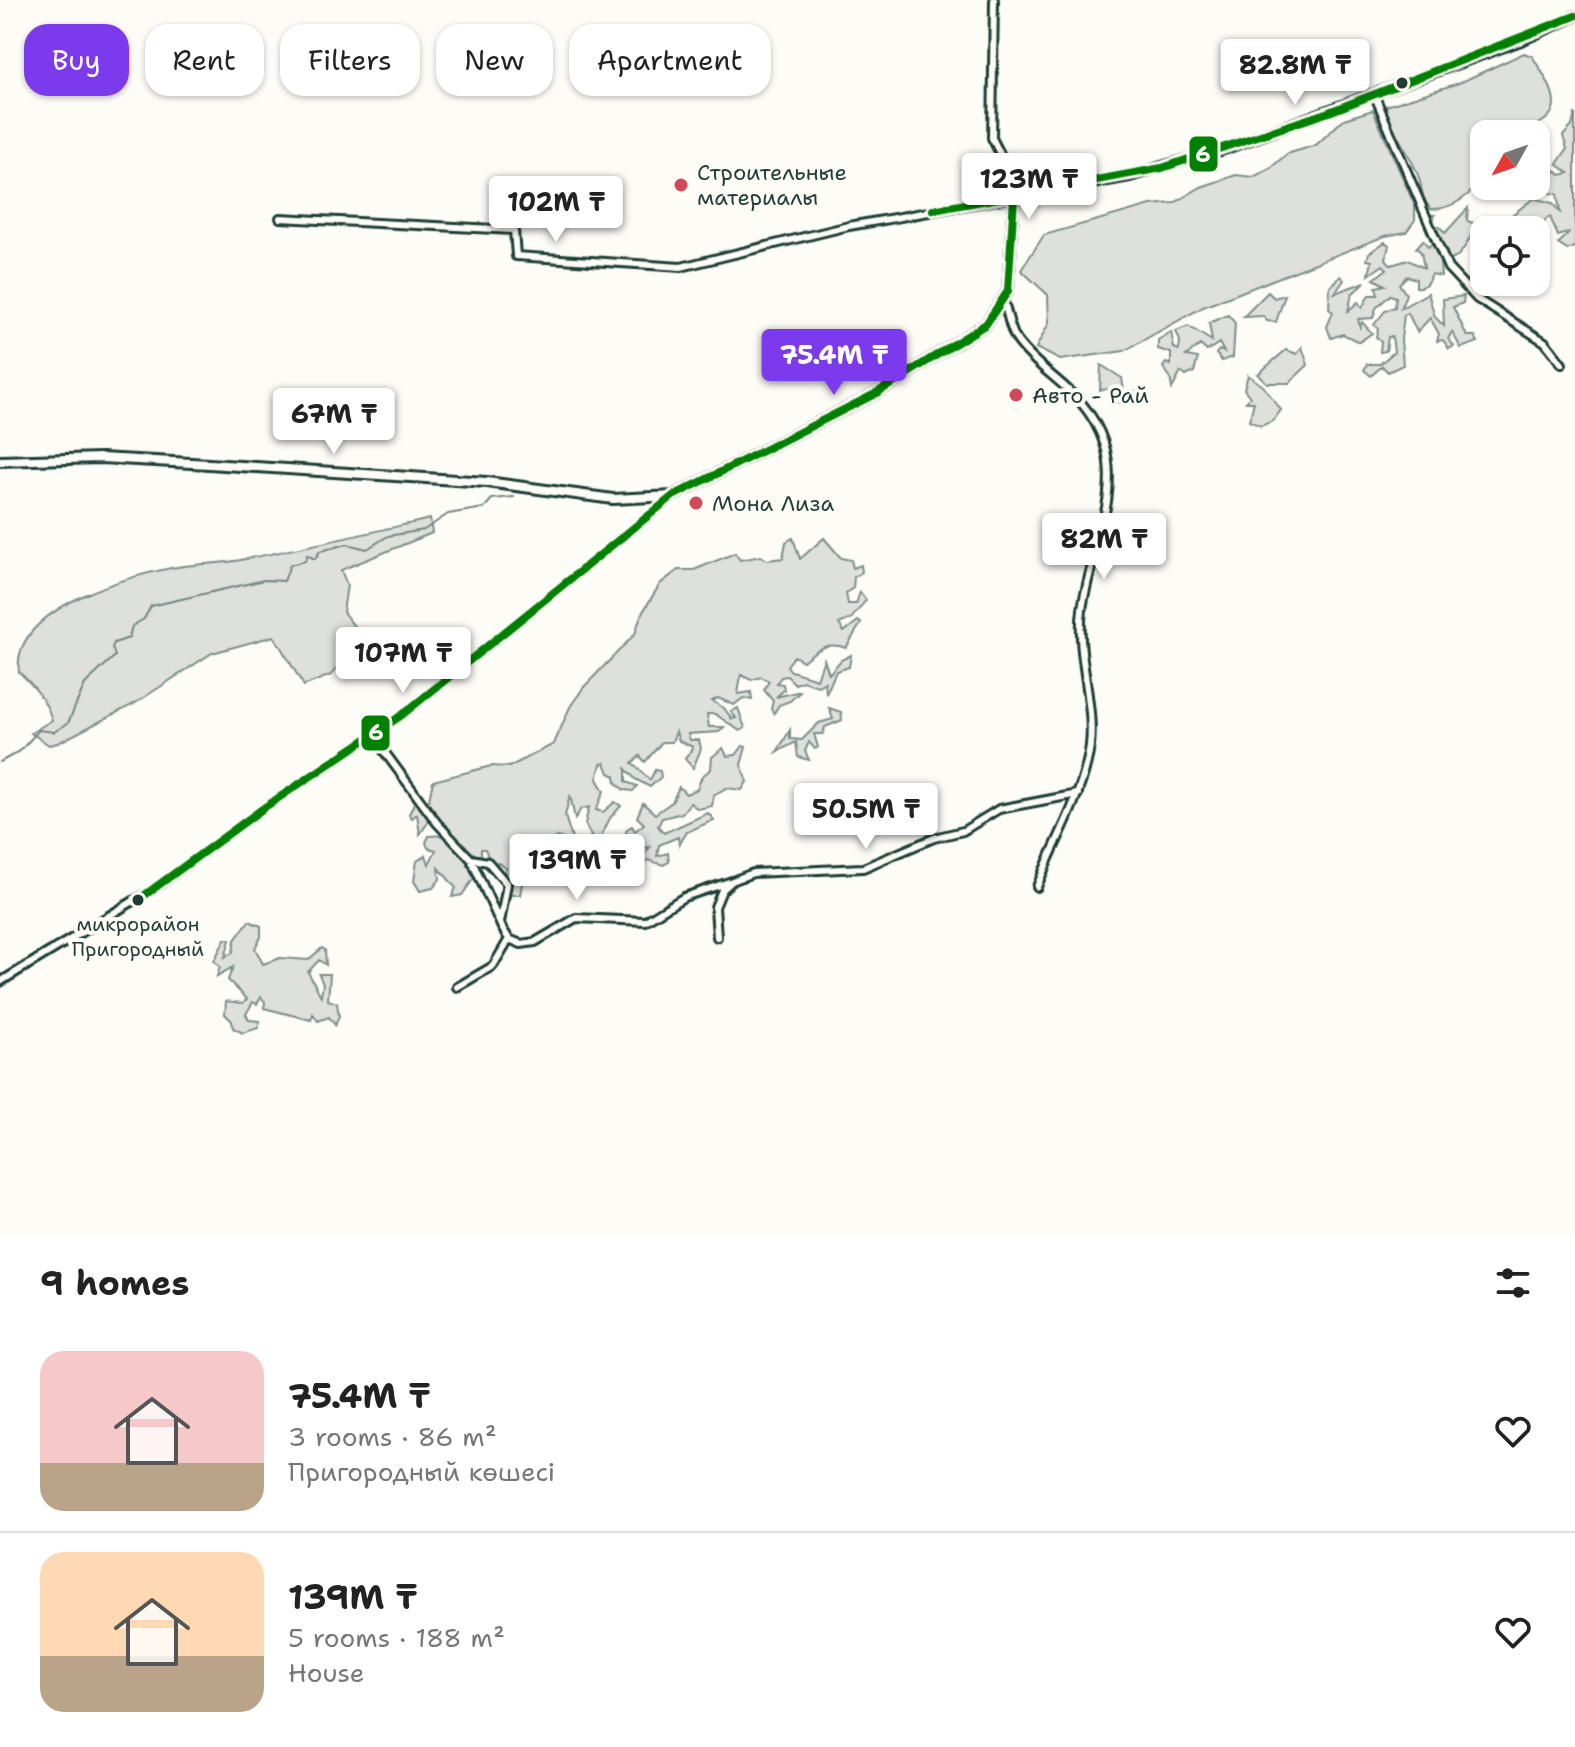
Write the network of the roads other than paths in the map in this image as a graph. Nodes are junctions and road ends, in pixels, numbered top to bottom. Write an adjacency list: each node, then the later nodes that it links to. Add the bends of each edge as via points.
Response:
1 (994, 0): 4 (street, via 992,138 1014,181)
2 (1575, 16): 3 (street)
3 (1374, 94): 4 (street, via 1162,168); 7 (street, via 1448,268 1477,299 1545,342)
4 (1014, 197): 5 (street, via 849,226 681,267 516,256 514,230); 6 (street)
5 (280, 218)
6 (1004, 302): 9 (street, via 986,324 906,377); 11 (street, via 1016,341 1084,405 1108,458 1098,544 1082,611 1091,732)
7 (1562, 364)
8 (0, 461): 9 (street, via 101,458 487,482 613,499)
9 (673, 496): 10 (street)
10 (372, 735): 12 (street, via 437,823); 18 (street, via 150,891)
11 (1078, 794): 13 (street, via 999,809 963,831 863,868 753,873); 14 (street)
12 (471, 859): 15 (street); 15 (street, via 488,862 507,884)
13 (732, 881): 16 (street, via 715,907); 17 (street, via 684,897 645,921 576,918 535,942)
14 (1037, 887)
15 (500, 923): 17 (street)
16 (717, 937)
17 (509, 939): 19 (street, via 493,966)
18 (0, 982)
19 (457, 987)

